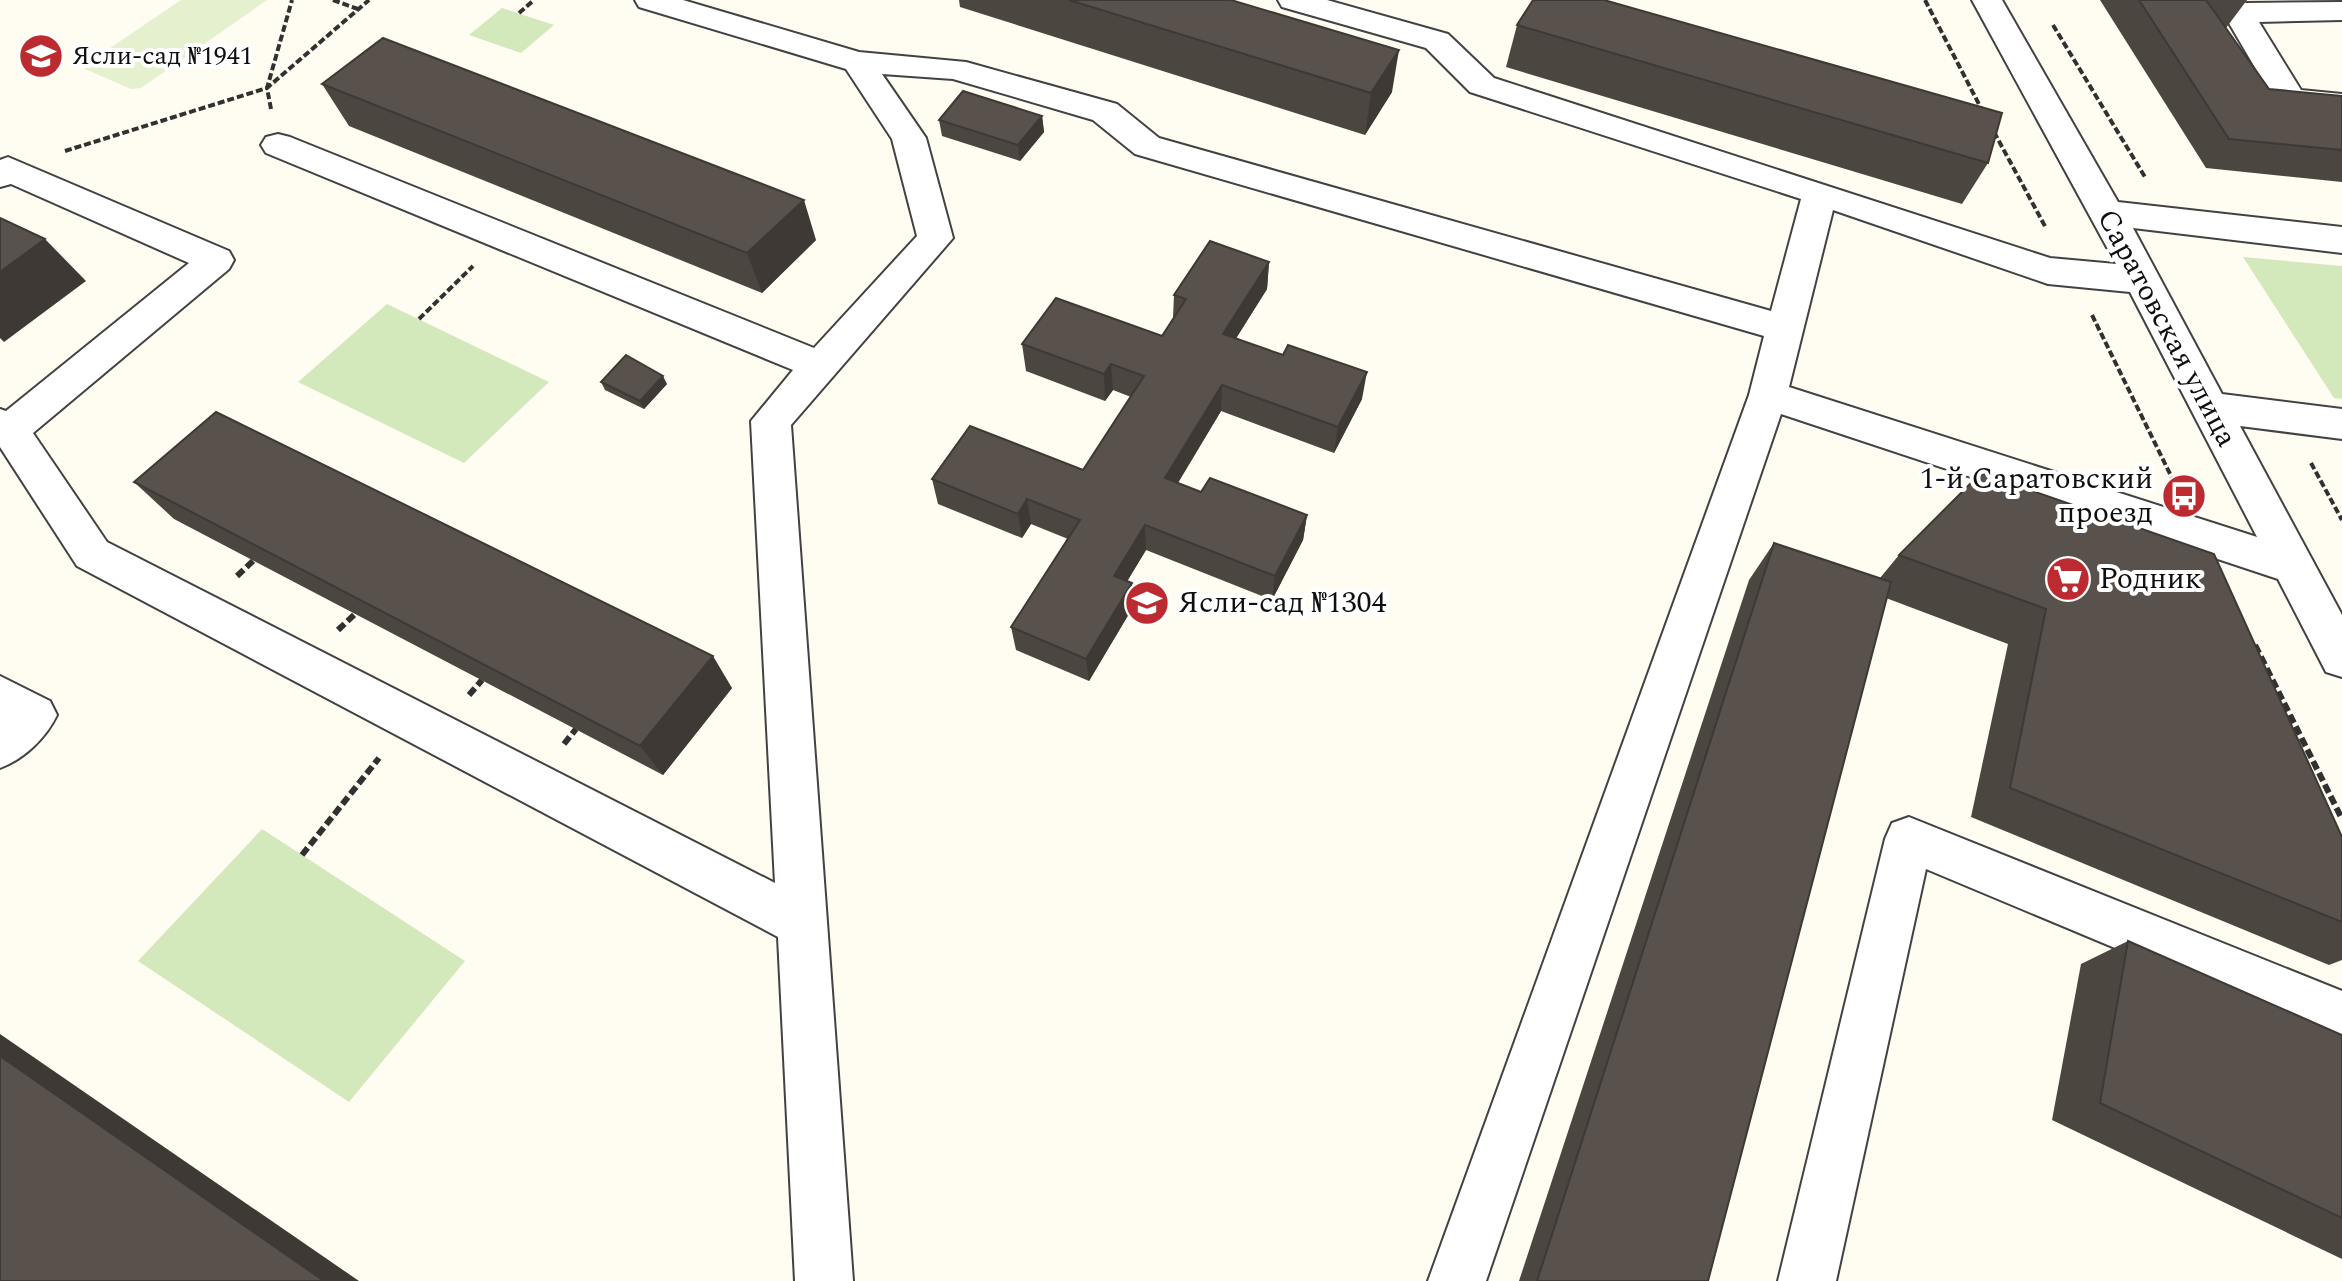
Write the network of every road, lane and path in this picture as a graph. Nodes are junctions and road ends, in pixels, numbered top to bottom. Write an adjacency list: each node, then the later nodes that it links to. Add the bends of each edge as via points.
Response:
1 (292, 0): 16 (path)
2 (333, 0): 11 (path)
3 (369, 0): 11 (path)
4 (534, 0): 13 (path)
5 (650, 0): 9 (street)
6 (1293, 0): 23 (street, via 1437,41 1482,85)
7 (1925, 0): 18 (path)
8 (1987, 0): 24 (street, Саратовская улица)
9 (697, 7): 15 (street)
10 (2231, 7): 12 (street); 17 (street, via 2290,100)
11 (358, 9): 16 (path)
12 (2342, 11)
13 (519, 13)
14 (2046, 14): 22 (path)
15 (857, 62): 30 (street, via 955,69 1105,112 1147,146); 31 (street, via 909,138 935,238)
16 (267, 88): 20 (path); 21 (path)
17 (2342, 105)
18 (1986, 118)
19 (1993, 131): 27 (path)
20 (278, 145): 31 (street)
21 (4, 172): 35 (street, via 216,260)
22 (2151, 187)
23 (1820, 193): 27 (street, via 2048,271); 30 (street)
24 (2107, 213): 25 (street); 28 (street, Саратовская улица)
25 (2342, 240)
26 (481, 258): 29 (path)
27 (2072, 273): 28 (street); 38 (path)
28 (2142, 280): 33 (street, Саратовская улица)
29 (419, 319)
30 (1787, 329): 32 (street)
31 (821, 366): 47 (street, via 771,421)
32 (1768, 395): 38 (street); 50 (street)
33 (2209, 407): 34 (street); 39 (street, Саратовская улица)
34 (2342, 424)
35 (5, 427): 43 (street, via 92,554)
36 (2309, 460): 37 (path)
37 (2342, 520)
38 (2200, 536): 39 (street)
39 (2293, 566): 41 (street, Саратовская улица)
40 (2250, 635): 45 (path)
41 (2342, 658)
42 (0, 696): 44 (street, via 34,715)
43 (409, 719): 46 (path); 47 (street)
44 (0, 747)
45 (2342, 819)
46 (302, 855)
47 (800, 922): 49 (street)
48 (2342, 1017): 51 (street, via 1909,839)
49 (824, 1281)
50 (1457, 1281)
51 (1807, 1281)

